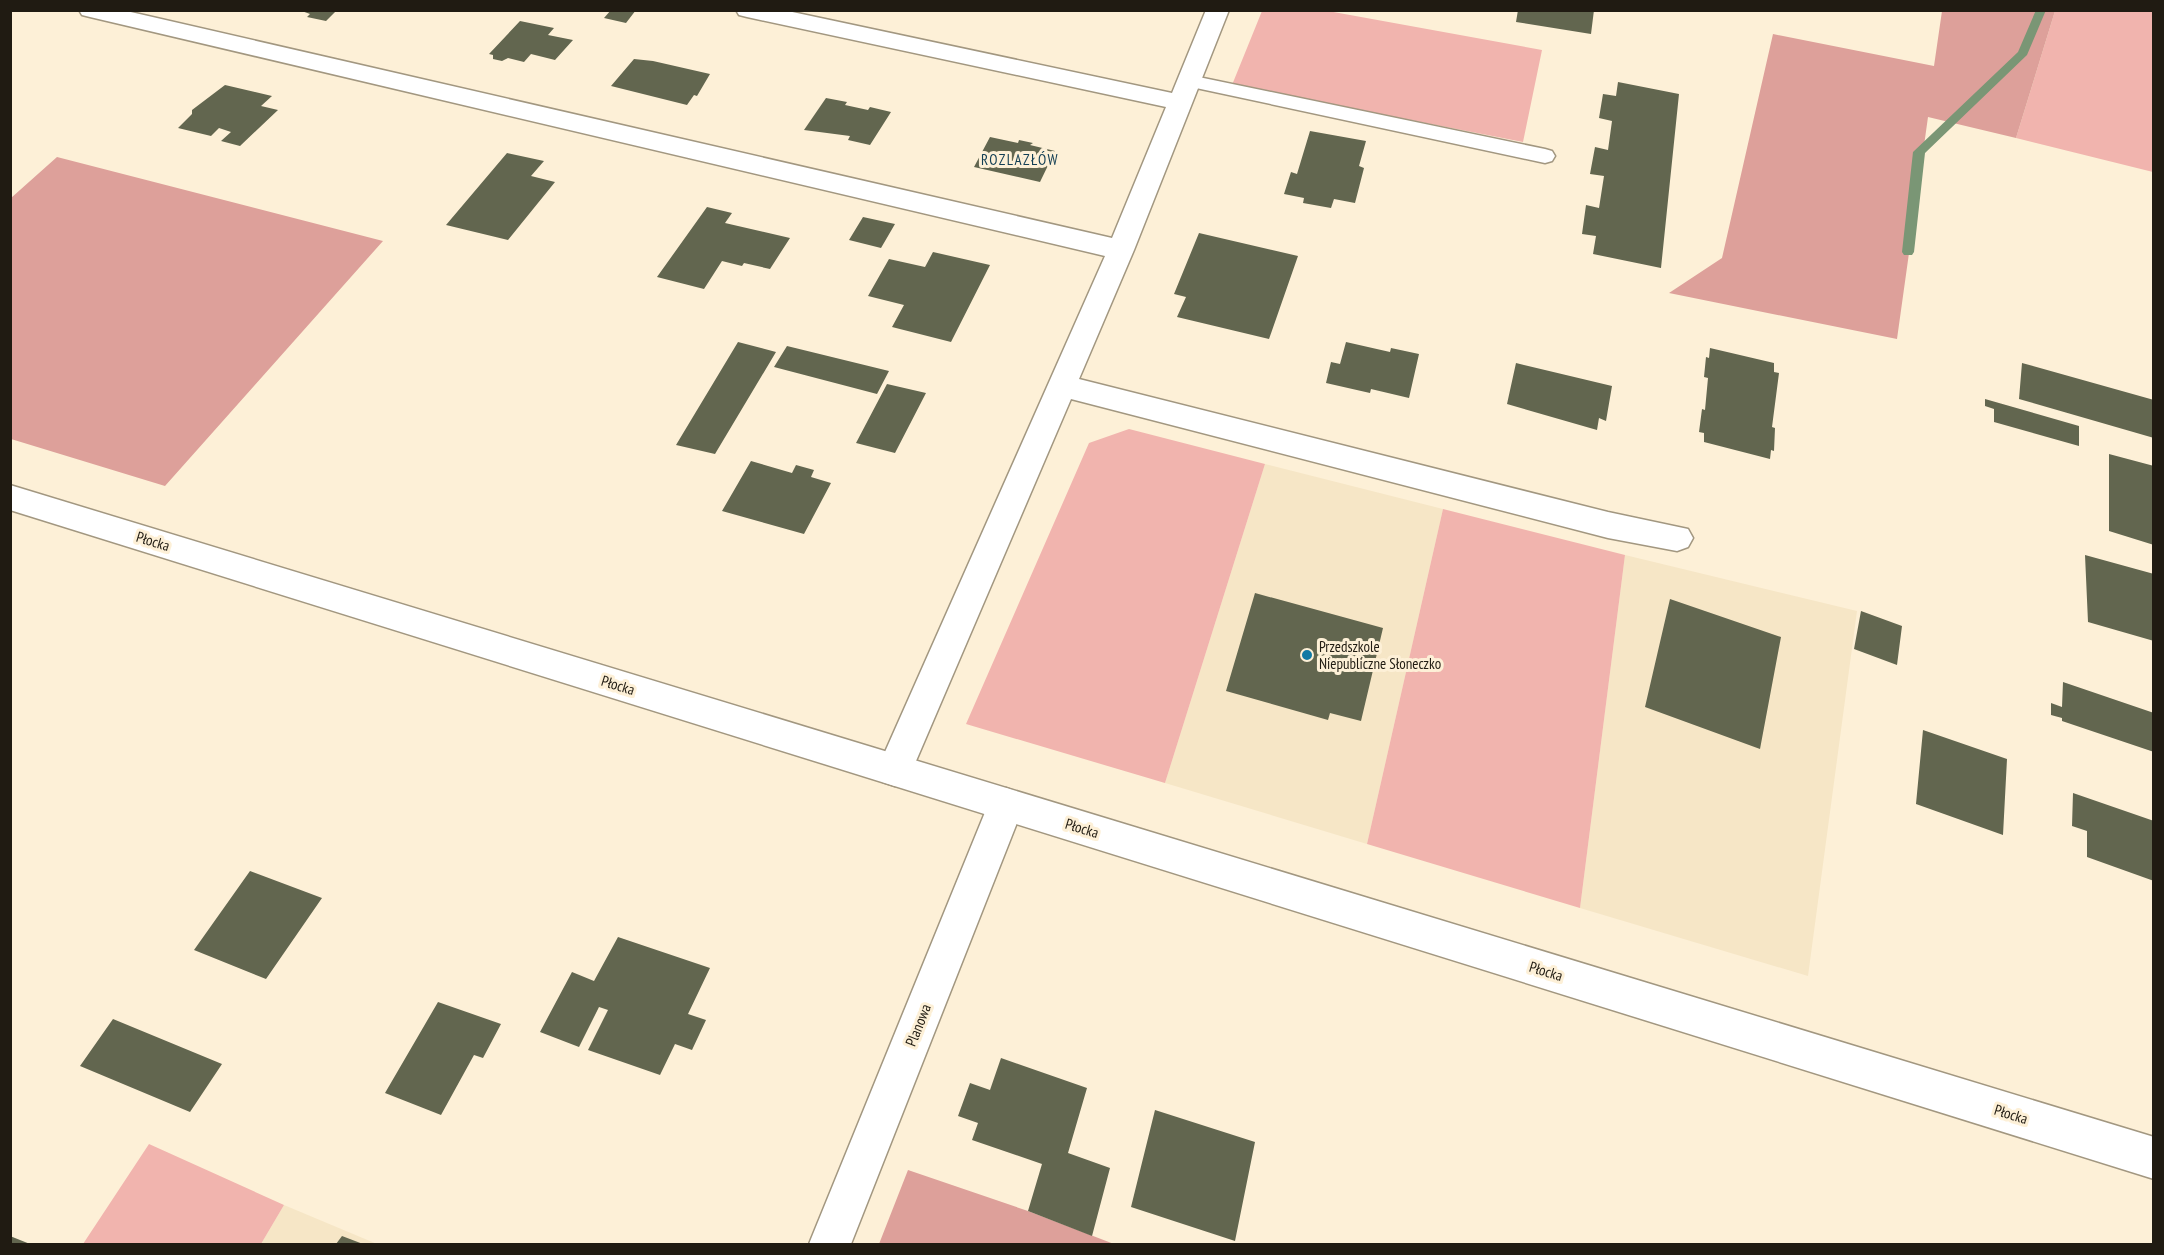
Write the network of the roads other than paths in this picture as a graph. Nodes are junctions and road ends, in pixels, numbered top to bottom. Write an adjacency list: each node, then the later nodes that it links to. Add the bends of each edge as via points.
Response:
1 (90, 10): 6 (street)
2 (747, 10): 4 (street)
3 (1218, 10): 4 (street)
4 (1184, 92): 5 (lane); 6 (street)
5 (1545, 156)
6 (1121, 250): 7 (street)
7 (1063, 386): 9 (street, via 1608,525); 10 (street)
8 (10, 497): 10 (street, Płocka)
9 (1677, 538)
10 (895, 770): 11 (street, Płocka)
11 (1006, 805): 12 (street, Płocka); 13 (street, Planowa)
12 (2154, 1158)
13 (830, 1245)

